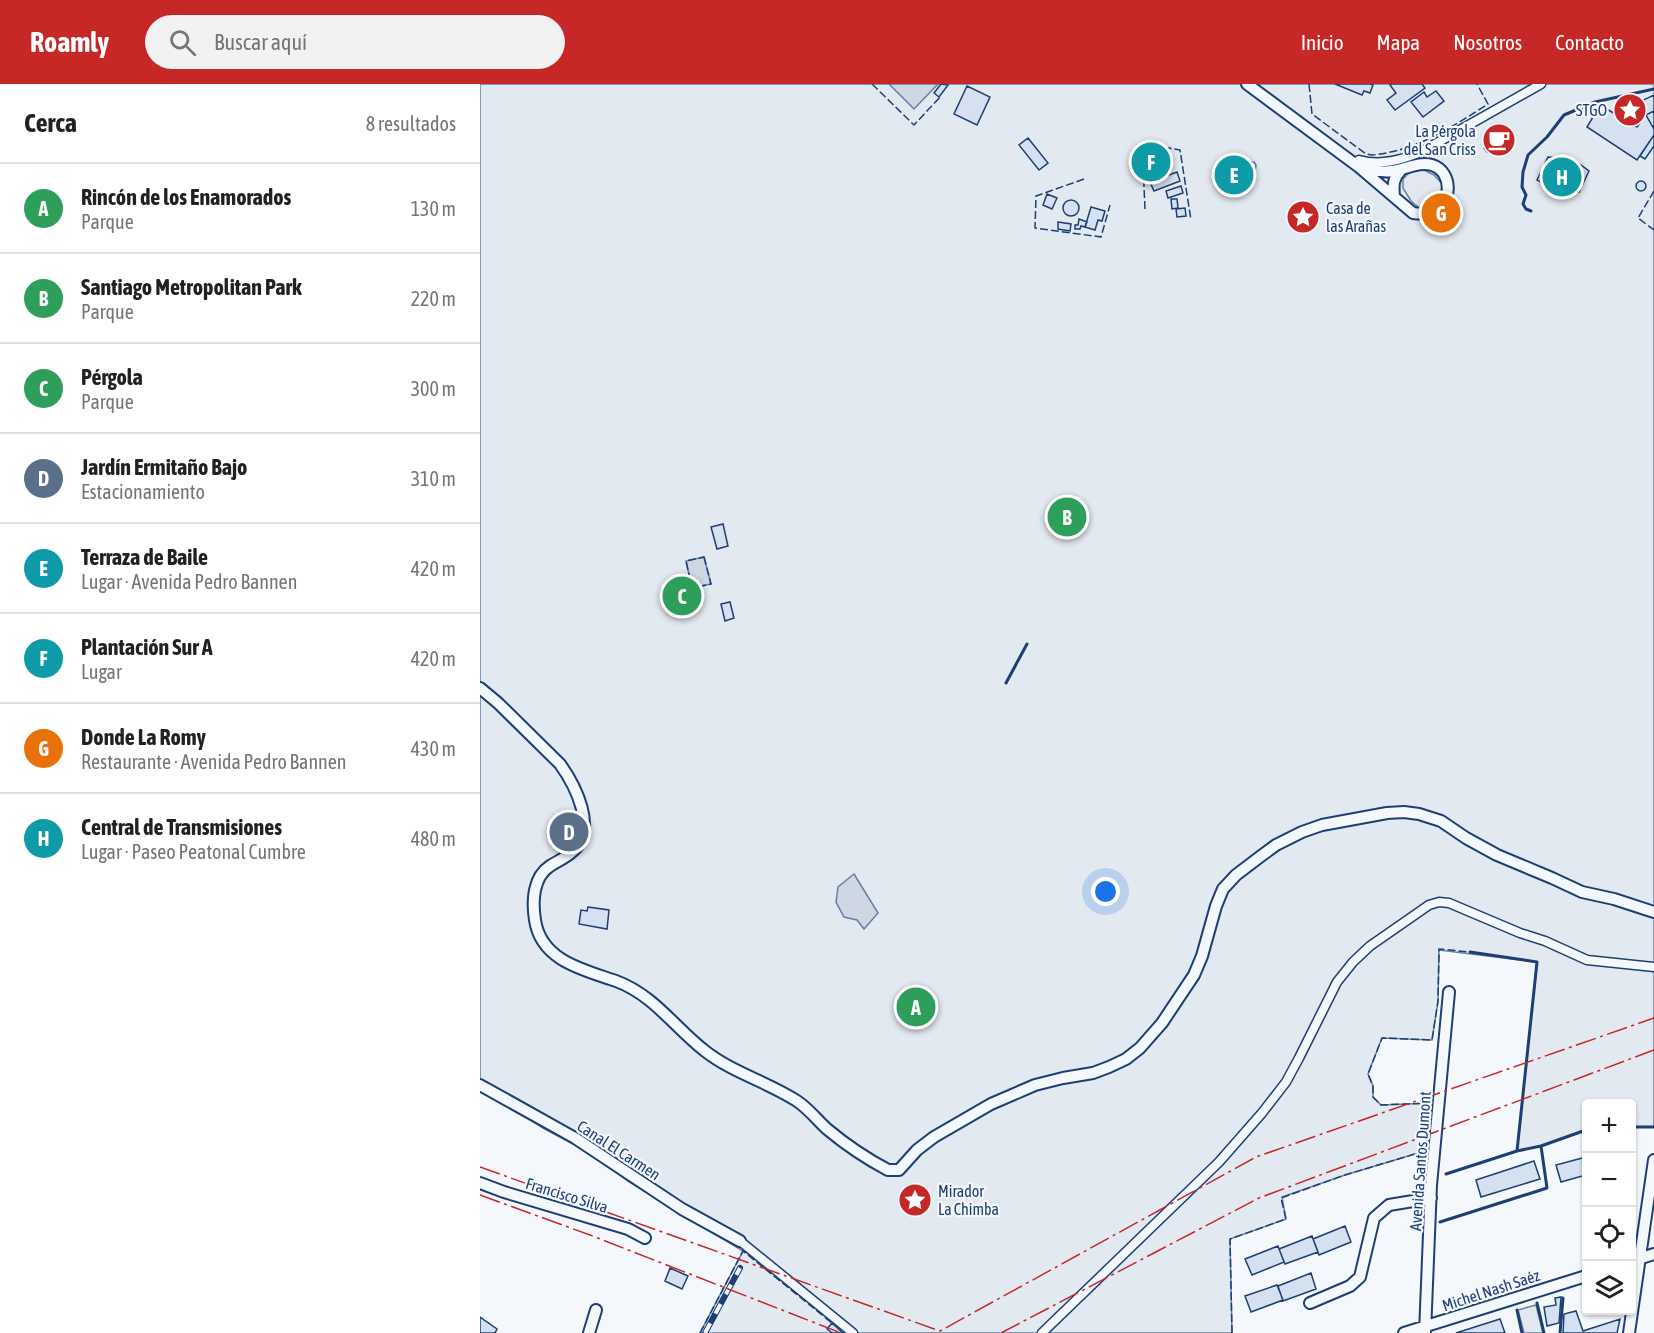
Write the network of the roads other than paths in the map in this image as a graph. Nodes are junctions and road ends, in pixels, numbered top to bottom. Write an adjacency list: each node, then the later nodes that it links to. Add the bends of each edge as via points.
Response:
1 (1247, 84): 3 (street)
2 (1541, 84): 3 (street, via 1421,152 1384,163)
3 (1359, 164): 4 (street, via 1388,172); 5 (street)
4 (1401, 170): 5 (street, via 1393,183); 5 (street, via 1421,163 1437,167 1444,174 1448,192 1434,212 1422,214 1413,213)
5 (1394, 196)
6 (480, 688): 7 (street, via 560,764 582,804 580,843 545,870 536,885 535,920 538,935 548,949 568,964 647,998 705,1051 731,1069 796,1101 830,1131 888,1170 899,1170 934,1137 991,1104 1035,1085 1109,1068 1140,1048 1194,975 1223,889 1276,845 1322,825 1387,813 1426,815 1497,855 1582,892)
7 (1654, 912)
8 (1654, 967): 25 (street, via 1587,960 1449,903 1429,905 1353,962 1337,982 1286,1082 1262,1113 1219,1162)
9 (1449, 992): 13 (street, Avenida Santos Dumont)
10 (480, 1085): 15 (street, Canal El Carmen)
11 (1654, 1160): 17 (street)
12 (480, 1183): 14 (street, Francisco Silva, via 628,1229)
13 (1431, 1198): 20 (street, via 1389,1205 1374,1218 1360,1277 1350,1286); 22 (street, Avenida Santos Dumont)
14 (645, 1238)
15 (740, 1241): 24 (street)
16 (1654, 1254): 17 (street)
17 (1636, 1260)
18 (1636, 1261): 27 (street)
19 (1582, 1278): 22 (street, Michel Nash Saéz)
20 (1310, 1303)
21 (596, 1310): 23 (street)
22 (1425, 1330): 26 (street, Michel Nash Saéz)
23 (589, 1333)
24 (853, 1333)
25 (1042, 1333)
26 (1404, 1333)
27 (1629, 1333)

